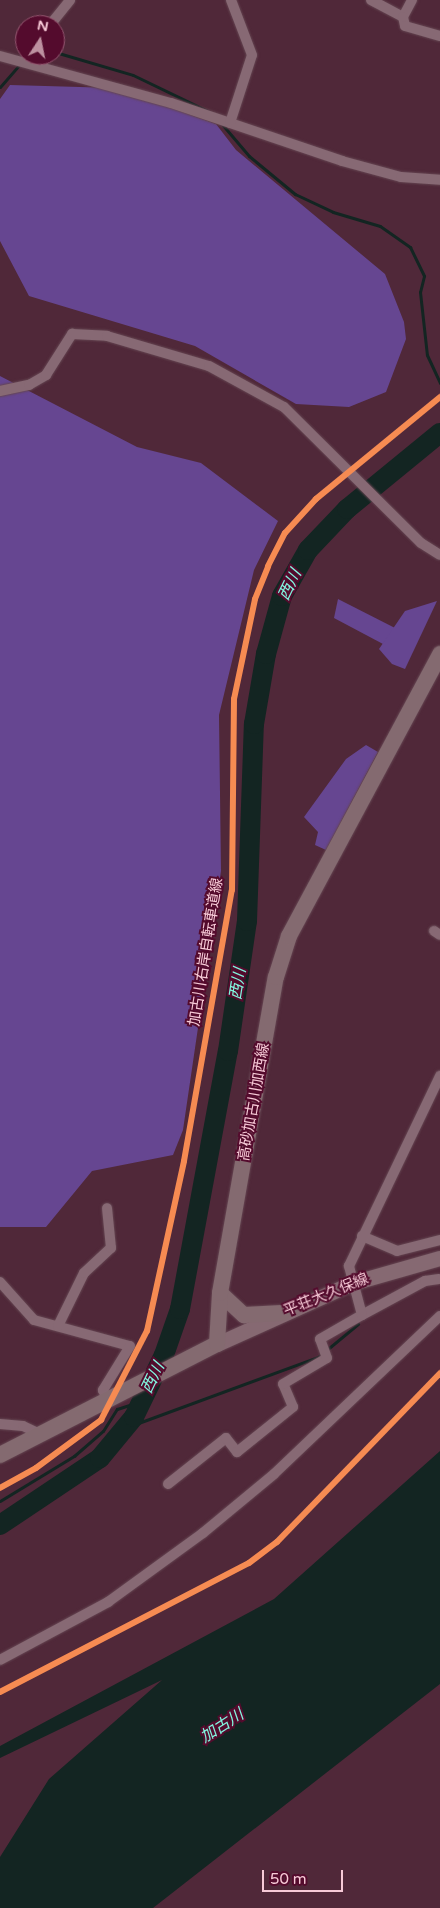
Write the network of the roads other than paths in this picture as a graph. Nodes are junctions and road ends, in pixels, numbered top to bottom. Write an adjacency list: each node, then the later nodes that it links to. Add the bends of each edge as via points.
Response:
1 (70, 0): 5 (street)
2 (231, 0): 11 (street, via 252,55)
3 (371, 0): 6 (street)
4 (412, 0): 6 (street)
5 (58, 15)
6 (403, 17): 7 (street, via 405,26 412,30)
7 (440, 36)
8 (0, 56): 9 (street)
9 (15, 57)
10 (45, 65): 11 (street)
11 (230, 123): 12 (street, via 342,161 401,176)
12 (440, 180)
13 (0, 392): 14 (street, via 30,385 46,375 72,334 106,336 237,378 284,407 384,506)
14 (440, 555)
15 (440, 654): 25 (main road, 高砂加古川加西線, via 289,936 276,977)
16 (440, 1076): 17 (street)
17 (438, 1086): 19 (street)
18 (107, 1208): 29 (street, via 111,1248 84,1273)
19 (362, 1236): 20 (street, via 397,1251); 24 (street, via 349,1266)
20 (440, 1240)
21 (440, 1258): 24 (main road, 平荘大久保線)
22 (439, 1279): 27 (street, via 425,1281)
23 (0, 1282): 29 (street, via 26,1316)
24 (352, 1283): 26 (main road, 平荘大久保線); 27 (street)
25 (220, 1294): 26 (main road, via 244,1315); 30 (main road, 高砂加古川加西線)
26 (282, 1314): 30 (main road, 平荘大久保線)
27 (362, 1314): 35 (street, via 320,1340 327,1358 283,1384 293,1407 237,1452 226,1438)
28 (440, 1316): 36 (street, via 274,1474 203,1532 108,1602)
29 (58, 1326): 31 (street, via 130,1346 103,1390)
30 (217, 1344): 31 (main road)
31 (111, 1395): 33 (main road)
32 (0, 1424): 33 (street, via 23,1426)
33 (38, 1433): 34 (main road)
34 (0, 1455)
35 (168, 1484)
36 (0, 1660)

